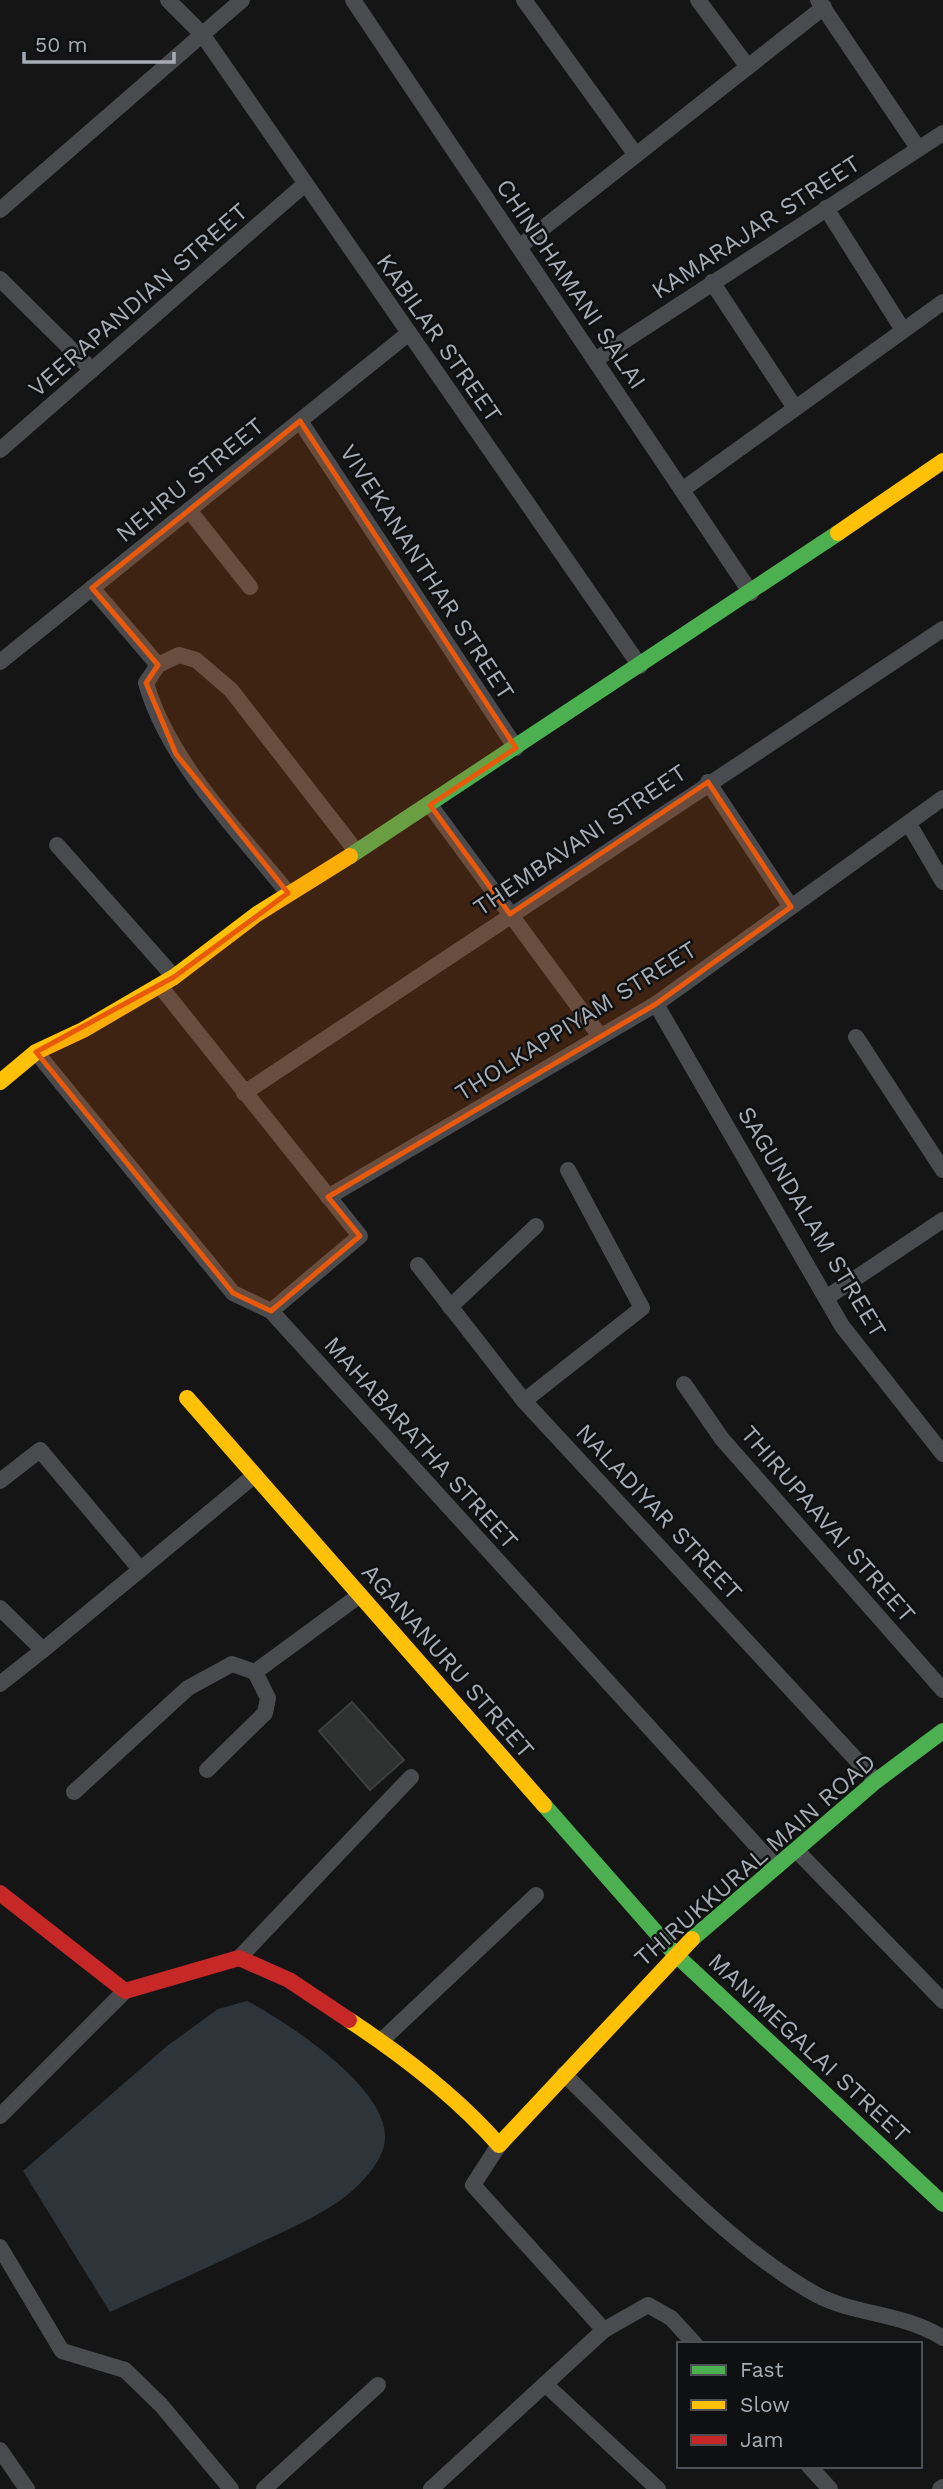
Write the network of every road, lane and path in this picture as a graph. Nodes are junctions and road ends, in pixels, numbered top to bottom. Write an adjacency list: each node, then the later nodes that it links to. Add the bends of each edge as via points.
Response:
1 (168, 0): 7 (street, KABILAR STREET)
2 (242, 0): 7 (street)
3 (352, 0): 15 (street, CHINDHAMANI SALAI)
4 (524, 0): 11 (street)
5 (698, 0): 8 (street)
6 (821, 4): 8 (street); 10 (street)
7 (202, 34): 12 (street, KABILAR STREET); 14 (street)
8 (747, 68): 11 (street)
9 (943, 133): 10 (street, KAMARAJAR STREET)
10 (918, 148): 13 (street, KAMARAJAR STREET)
11 (636, 155): 15 (street)
12 (305, 184): 20 (street, KABILAR STREET); 22 (street, VEERAPANDIAN STREET)
13 (826, 208): 17 (street, KAMARAJAR STREET); 19 (street)
14 (0, 210)
15 (519, 247): 21 (street, CHINDHAMANI SALAI)
16 (0, 279): 22 (street)
17 (712, 282): 21 (street, KAMARAJAR STREET); 23 (street)
18 (943, 302): 19 (street)
19 (903, 330): 23 (street)
20 (409, 333): 24 (street, NEHRU STREET); 35 (street, KABILAR STREET)
21 (595, 360): 27 (street, CHINDHAMANI SALAI)
22 (92, 370): 25 (street, VEERAPANDIAN STREET)
23 (794, 408): 27 (street)
24 (300, 421): 28 (street, NEHRU STREET); 36 (street, VIVEKANANTHAR STREET)
25 (0, 450)
26 (943, 461): 31 (street)
27 (682, 490): 31 (street, CHINDHAMANI SALAI)
28 (189, 510): 29 (street); 30 (street, NEHRU STREET)
29 (250, 587)
30 (92, 588): 33 (street, NEHRU STREET); 34 (street)
31 (751, 593): 35 (street)
32 (943, 629): 37 (street, THEMBAVANI STREET)
33 (0, 662)
34 (158, 665): 42 (street, via 179,655 196,660 231,690); 44 (street, via 146,683 176,754)
35 (640, 666): 36 (street)
36 (516, 748): 39 (street)
37 (708, 782): 45 (street); 46 (street, THEMBAVANI STREET)
38 (943, 799): 40 (street, THOLKAPPIYAM STREET)
39 (430, 805): 42 (street); 46 (street)
40 (909, 824): 43 (street); 45 (street, THOLKAPPIYAM STREET)
41 (57, 845): 47 (street)
42 (356, 851): 44 (street)
43 (943, 882)
44 (288, 893): 47 (street)
45 (791, 907): 49 (street, THOLKAPPIYAM STREET)
46 (510, 914): 50 (street); 54 (street, THEMBAVANI STREET)
47 (174, 977): 48 (street)
48 (160, 986): 52 (street); 54 (street)
49 (656, 1004): 50 (street, THOLKAPPIYAM STREET); 61 (street, SAGUNDALAM STREET)
50 (600, 1036): 57 (street, THOLKAPPIYAM STREET)
51 (856, 1037): 56 (street)
52 (36, 1052): 53 (street); 63 (street, MAHABARATHA STREET, via 233,1293)
53 (1, 1079)
54 (244, 1093): 57 (street)
55 (568, 1170): 66 (street, via 642,1308)
56 (943, 1171)
57 (328, 1197): 63 (street, via 360,1236)
58 (942, 1224): 61 (street)
59 (536, 1226): 62 (street)
60 (418, 1265): 62 (street, NALADIYAR STREET)
61 (826, 1298): 67 (street, SAGUNDALAM STREET, via 842,1326)
62 (450, 1307): 66 (street, NALADIYAR STREET)
63 (271, 1311): 83 (street, MAHABARATHA STREET)
64 (684, 1384): 76 (street, THIRUPAAVAI STREET, via 722,1439)
65 (187, 1398): 68 (street, AGANANURU STREET)
66 (524, 1401): 80 (street, NALADIYAR STREET)
67 (943, 1454)
68 (255, 1475): 70 (street); 71 (street, AGANANURU STREET)
69 (0, 1481): 70 (street, via 40,1450)
70 (140, 1569): 73 (street)
71 (360, 1595): 74 (street); 86 (street, AGANANURU STREET)
72 (0, 1608): 73 (street)
73 (43, 1650): 75 (street)
74 (255, 1672): 78 (street, via 268,1698 265,1713); 81 (street, via 232,1664 188,1688)
75 (0, 1684)
76 (943, 1690)
77 (943, 1731): 80 (street, THIRUKKURAL MAIN ROAD)
78 (207, 1770)
79 (411, 1777): 87 (street)
80 (877, 1782): 82 (street, THIRUKKURAL MAIN ROAD)
81 (74, 1792)
82 (796, 1850): 83 (street, THIRUKKURAL MAIN ROAD); 89 (street)
83 (776, 1867): 86 (street, THIRUKKURAL MAIN ROAD)
84 (0, 1893): 88 (street)
85 (536, 1895): 90 (street)
86 (675, 1954): 91 (street, THIRUKKURAL MAIN ROAD); 94 (street, MANIMEGALAI STREET)
87 (239, 1958): 88 (street); 90 (street, via 289,1980)
88 (125, 1991): 92 (street)
89 (943, 2001)
90 (381, 2042): 93 (street, via 477,2120)
91 (564, 2074): 93 (street, THIRUKKURAL MAIN ROAD); 97 (street, via 724,2227 792,2279 820,2297 927,2328)
92 (0, 2116)
93 (499, 2145): 96 (street, via 473,2185)
94 (943, 2204)
95 (0, 2247): 104 (street, via 62,2351 125,2370 161,2405)
96 (604, 2330): 98 (street, via 648,2305 671,2318); 99 (street)
97 (943, 2338)
98 (693, 2342)
99 (545, 2384): 106 (street); 107 (street)
100 (378, 2385): 105 (street)
101 (0, 2450): 103 (street)
102 (811, 2468): 108 (street)
103 (27, 2489)
104 (231, 2489)
105 (264, 2489)
106 (431, 2489)
107 (658, 2489)
108 (830, 2489)

